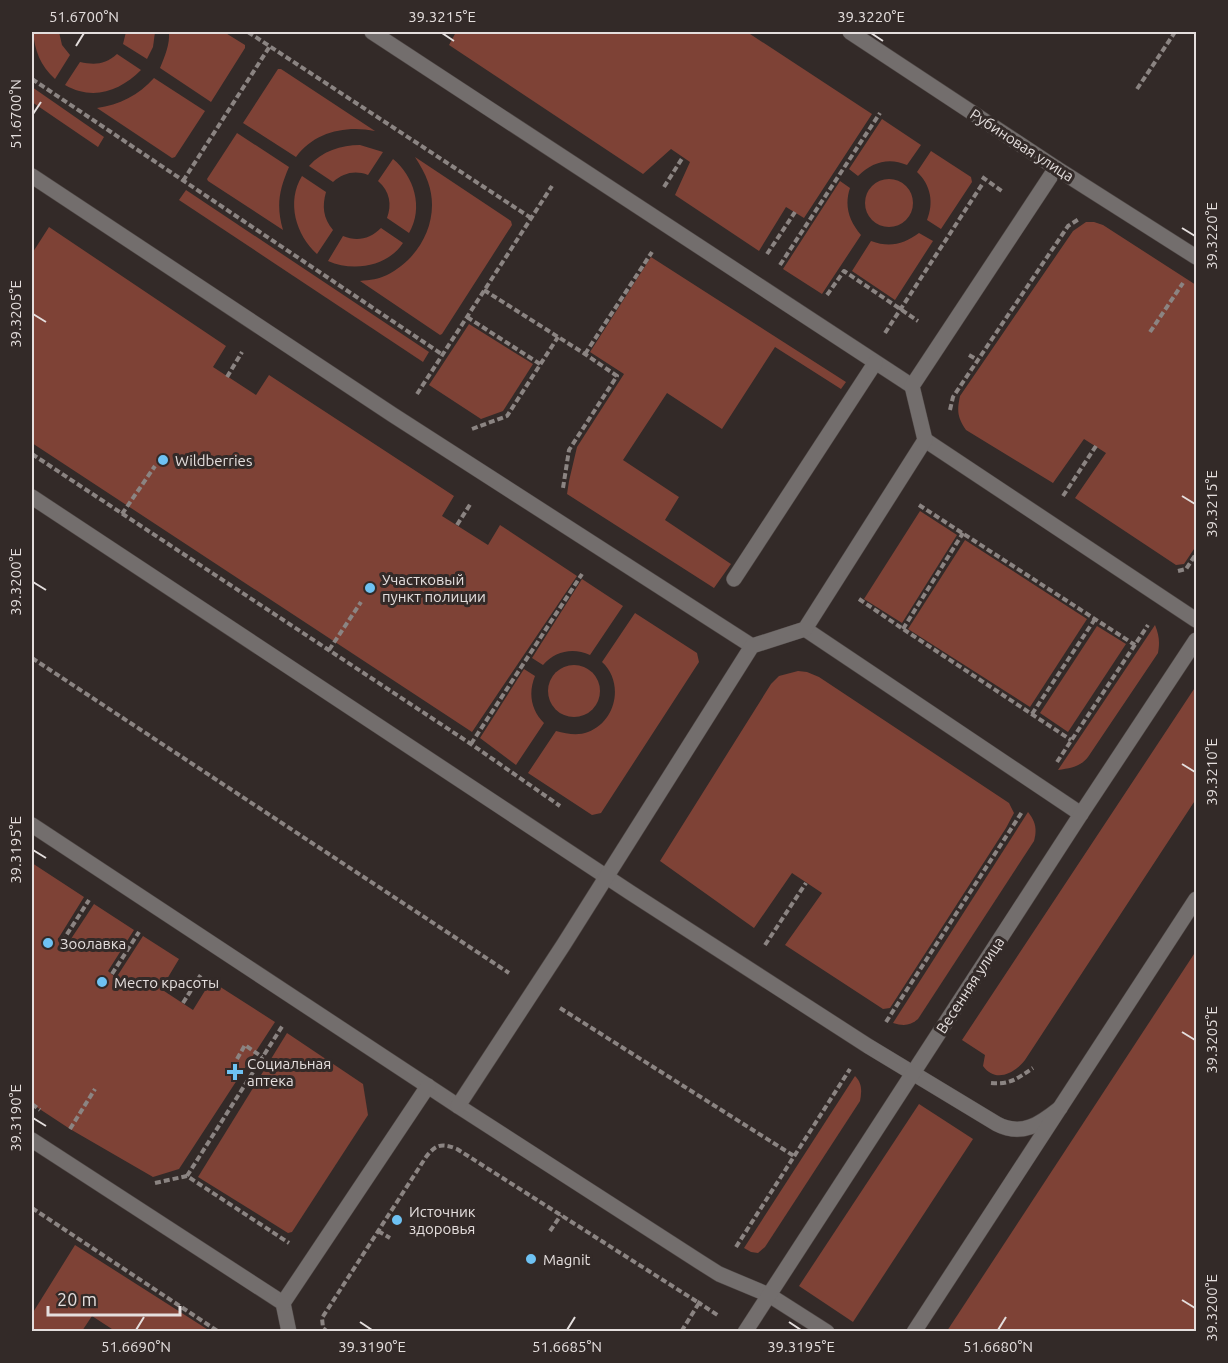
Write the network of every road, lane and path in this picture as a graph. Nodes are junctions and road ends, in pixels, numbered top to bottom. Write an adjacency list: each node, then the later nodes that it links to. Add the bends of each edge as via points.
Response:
1 (248, 32): 5 (path)
2 (372, 32): 31 (street)
3 (850, 32): 10 (street, Рубиновая улица)
4 (1175, 32): 7 (path)
5 (270, 46): 12 (path); 18 (path)
6 (32, 79): 12 (path)
7 (1137, 89)
8 (880, 113): 22 (path)
9 (683, 158): 15 (path)
10 (1056, 168): 19 (street, Рубиновая улица); 34 (street)
11 (32, 176): 61 (street)
12 (183, 181): 30 (path)
13 (982, 183): 31 (path)
14 (552, 186): 18 (path)
15 (661, 192)
16 (795, 212): 21 (path)
17 (1085, 216): 36 (path, via 1068,226 953,397)
18 (531, 218): 24 (path)
19 (1197, 257)
20 (662, 258): 29 (path, via 652,251)
21 (762, 262)
22 (776, 271)
23 (1183, 283): 26 (path)
24 (484, 290): 25 (path); 27 (path)
25 (467, 317): 30 (path); 32 (path)
26 (1150, 332)
27 (558, 337): 29 (path); 32 (path)
28 (244, 348): 33 (path)
29 (585, 354): 42 (path, via 617,376 569,450)
30 (443, 355): 35 (path)
31 (872, 360): 34 (street); 53 (street)
32 (540, 364): 37 (path, via 507,416)
33 (227, 377)
34 (912, 386): 38 (street)
35 (413, 400)
36 (952, 418)
37 (462, 432)
38 (925, 440): 57 (street); 58 (street)
39 (1096, 446): 43 (path)
40 (32, 454): 47 (path)
41 (155, 466): 47 (path)
42 (562, 497)
43 (1062, 497)
44 (32, 500): 71 (street)
45 (473, 500): 48 (path)
46 (917, 504): 49 (path)
47 (122, 514): 62 (path)
48 (457, 525)
49 (963, 533): 56 (path); 59 (path)
50 (1197, 554): 51 (path, via 1186,569)
51 (1176, 571)
52 (584, 572): 66 (path)
53 (734, 579)
54 (857, 598): 59 (path)
55 (361, 602): 62 (path)
56 (1095, 619): 64 (path); 65 (path, via 1135,645)
57 (1197, 620)
58 (805, 629): 61 (street); 67 (street)
59 (903, 629): 64 (path)
60 (1197, 640): 69 (street, Весенняя улица)
61 (752, 646): 71 (street)
62 (329, 650): 66 (path)
63 (32, 658): 80 (path)
64 (1032, 714): 65 (path)
65 (1071, 740): 67 (path)
66 (471, 744): 68 (path)
67 (1041, 786): 69 (street); 83 (path)
68 (560, 806)
69 (1081, 814): 86 (street, Весенняя улица)
70 (32, 825): 87 (street)
71 (607, 876): 80 (street); 83 (street)
72 (806, 883): 77 (path)
73 (93, 895): 76 (path)
74 (1197, 898): 91 (street)
75 (142, 927): 79 (path)
76 (62, 942)
77 (765, 945)
78 (205, 969): 81 (path)
79 (112, 974)
80 (534, 991): 90 (street); 95 (path)
81 (183, 1003)
82 (285, 1022): 84 (path)
83 (868, 1046): 86 (street); 95 (path)
84 (262, 1057): 85 (path, via 245,1045); 96 (path)
85 (237, 1059)
86 (912, 1073): 91 (street, via 1014,1130 1033,1127); 105 (street, Весенняя улица)
87 (428, 1086): 90 (street); 106 (street)
88 (95, 1089): 93 (path, via 70,1129)
89 (32, 1104): 92 (path)
90 (458, 1106): 104 (street)
91 (1060, 1108): 114 (street)
92 (41, 1110)
93 (79, 1135)
94 (32, 1140): 106 (street)
95 (794, 1156): 104 (path)
96 (188, 1176): 97 (path); 103 (path)
97 (152, 1183)
98 (32, 1208): 108 (path)
99 (561, 1215): 100 (path, via 457,1149 440,1145 426,1156); 101 (path); 107 (path)
100 (378, 1231): 102 (path); 110 (path, via 322,1318 323,1328)
101 (550, 1231)
102 (390, 1238)
103 (292, 1245)
104 (719, 1274): 105 (street); 107 (path)
105 (769, 1295): 112 (street, Весенняя улица); 113 (street)
106 (283, 1303): 109 (street)
107 (699, 1303): 111 (path)
108 (219, 1332)
109 (289, 1332)
110 (328, 1332)
111 (681, 1332)
112 (745, 1332)
113 (827, 1332)
114 (914, 1332)

